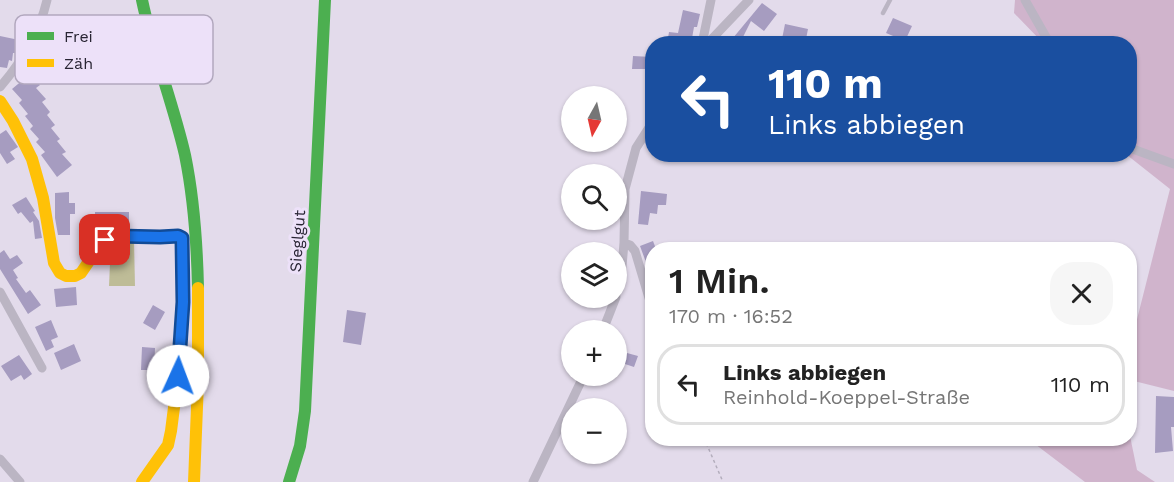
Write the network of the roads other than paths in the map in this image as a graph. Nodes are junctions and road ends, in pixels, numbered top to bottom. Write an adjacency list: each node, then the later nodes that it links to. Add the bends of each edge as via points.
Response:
1 (47, 0): 9 (street)
2 (142, 0): 10 (street)
3 (325, 0): 31 (street, Sieglgut, via 305,424 299,460)
4 (711, 0): 11 (street)
5 (749, 0): 12 (street)
6 (890, 0): 8 (lane)
7 (1025, 0): 13 (street)
8 (883, 13)
9 (41, 15)
10 (145, 15)
11 (704, 36)
12 (715, 36)
13 (1045, 36)
14 (15, 66): 16 (street)
15 (165, 84): 30 (street, via 182,139 195,214 198,348)
16 (0, 87)
17 (0, 101): 29 (street, via 13,118 38,173 54,263 62,275 82,273 112,236 182,238 183,302 171,431 168,445)
18 (645, 134): 21 (street, via 636,148 625,189)
19 (1137, 151): 20 (street)
20 (1174, 164)
21 (624, 242)
22 (627, 244): 23 (street, via 635,250)
23 (645, 284)
24 (0, 292): 25 (street)
25 (42, 368)
26 (579, 386): 32 (street)
27 (0, 459): 28 (street)
28 (20, 482)
29 (142, 482)
30 (194, 482)
31 (289, 482)
32 (533, 482)

